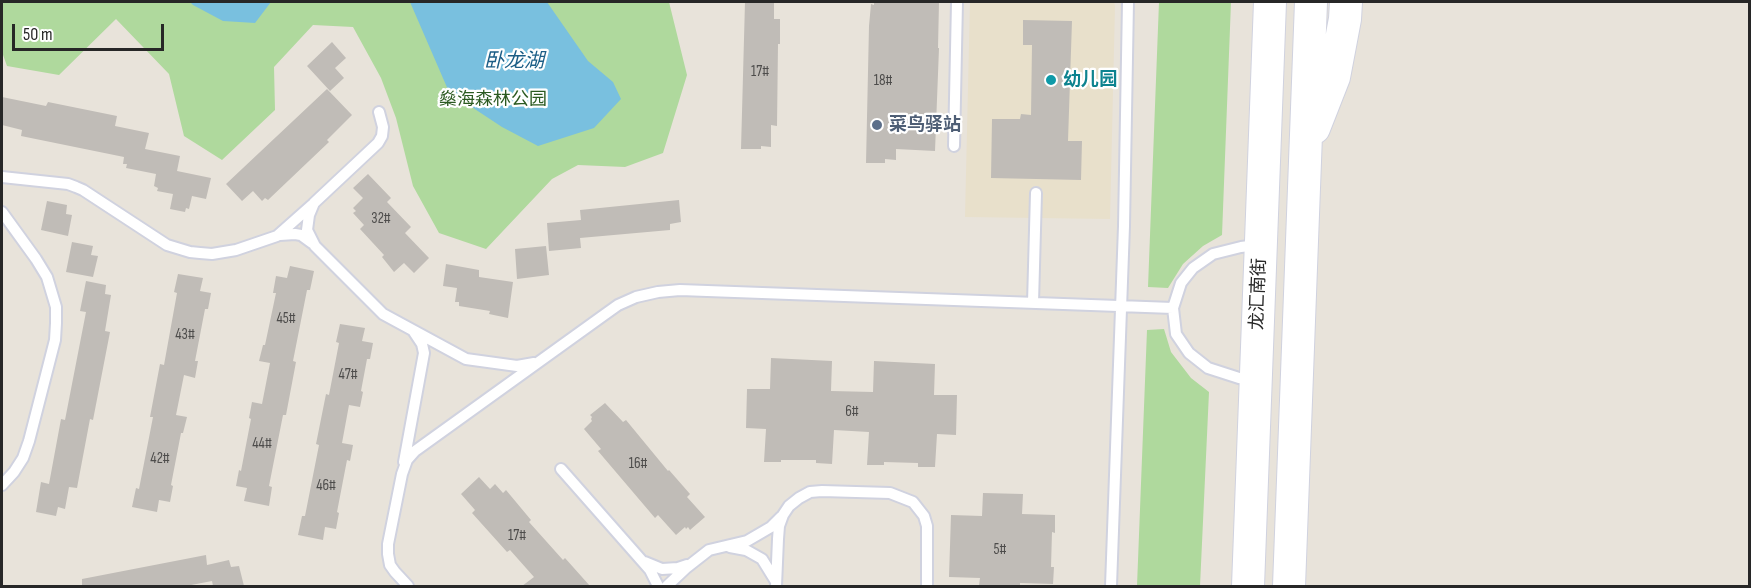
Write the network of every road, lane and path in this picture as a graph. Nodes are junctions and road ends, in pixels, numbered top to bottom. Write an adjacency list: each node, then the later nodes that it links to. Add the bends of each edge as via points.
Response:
1 (957, 2): 7 (lane)
2 (1128, 2): 17 (lane)
3 (1270, 2): 14 (main road, 龙汇南街)
4 (1311, 2): 8 (main road)
5 (1346, 2): 8 (main road, via 1334,77)
6 (379, 112): 11 (lane, via 383,127 378,144)
7 (954, 146)
8 (1305, 147): 36 (main road)
9 (2, 177): 13 (lane, via 68,184 156,239 190,252 226,252)
10 (1036, 193): 16 (lane)
11 (314, 203): 13 (lane); 15 (lane, via 307,230)
12 (2, 212): 24 (lane, via 47,277 56,307 56,323 29,441 23,458)
13 (277, 236): 15 (lane, via 302,235)
14 (1261, 244): 18 (lane, via 1213,254 1193,268 1181,283); 21 (main road, 龙汇南街)
15 (315, 246): 19 (lane, via 377,309)
16 (1033, 303): 17 (lane); 20 (lane, via 658,292 618,306)
17 (1121, 306): 18 (lane); 34 (lane)
18 (1173, 308): 21 (lane, via 1176,334 1190,353 1208,368)
19 (413, 331): 20 (lane, via 472,361 517,366); 23 (lane, via 424,353)
20 (537, 362): 23 (lane, via 415,451)
21 (1256, 381): 35 (main road, 龙汇南街)
22 (561, 469): 27 (lane)
23 (402, 474): 29 (lane, via 388,554 390,565)
24 (2, 485)
25 (783, 515): 26 (lane, via 753,538); 32 (lane); 33 (lane, via 810,492 901,496 913,502 927,526)
26 (727, 546): 28 (lane, via 709,550); 32 (lane, via 762,559)
27 (642, 561): 28 (lane, via 662,569); 30 (lane)
28 (691, 563): 31 (lane)
29 (408, 586)
30 (658, 586)
31 (667, 586)
32 (776, 586)
33 (927, 586)
34 (1111, 586)
35 (1248, 586)
36 (1288, 586)

